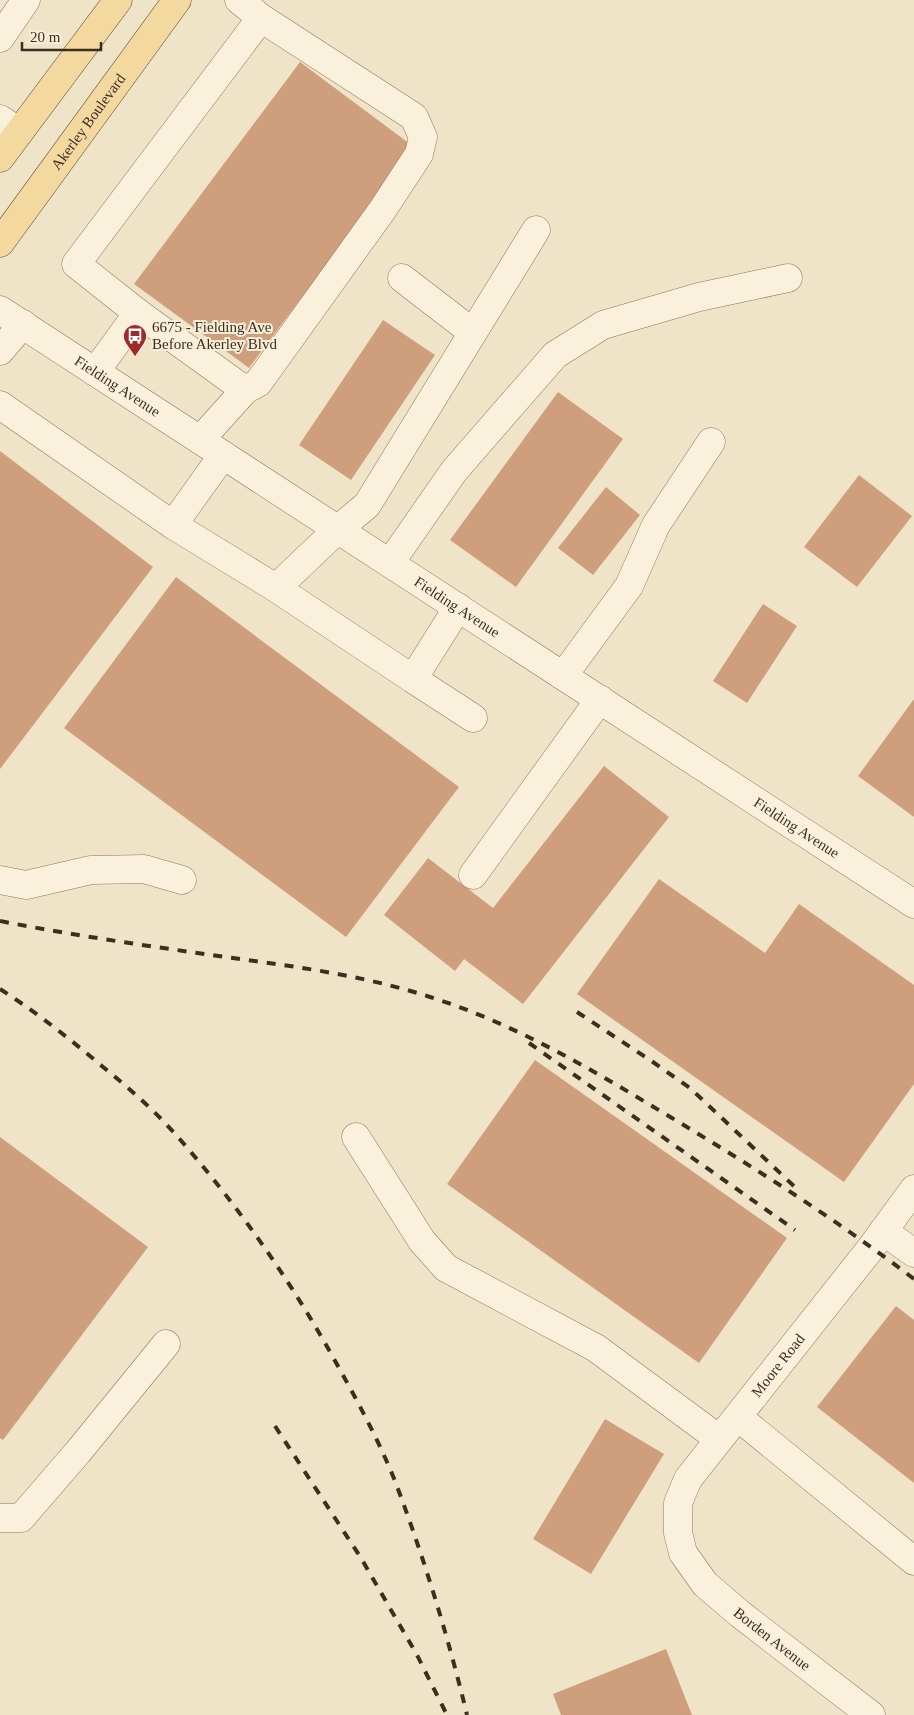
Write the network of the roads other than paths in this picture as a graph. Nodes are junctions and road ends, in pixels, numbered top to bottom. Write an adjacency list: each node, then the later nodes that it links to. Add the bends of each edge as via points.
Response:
1 (26, 0): 6 (street)
2 (118, 0): 7 (main road)
3 (177, 0): 10 (main road, Akerley Boulevard)
4 (238, 0): 5 (street)
5 (261, 18): 14 (street, via 76,264); 19 (street, via 414,117 423,137 418,154 383,209 258,383)
6 (0, 38)
7 (10, 125): 8 (main road)
8 (0, 158)
9 (536, 230): 16 (street)
10 (0, 243)
11 (402, 278): 16 (street)
12 (788, 278): 26 (street, via 699,297 603,325 555,355 454,471)
13 (0, 310): 15 (street, Fielding Avenue)
14 (138, 313): 18 (street); 19 (street)
15 (23, 324): 17 (street); 18 (street, Fielding Avenue)
16 (472, 332): 25 (street, via 367,505)
17 (0, 351)
18 (96, 372): 21 (street, Fielding Avenue)
19 (245, 390): 21 (street)
20 (0, 405): 24 (street)
21 (200, 440): 23 (street, Fielding Avenue)
22 (710, 442): 29 (street, via 656,525 629,586)
23 (223, 455): 24 (street); 25 (street, Fielding Avenue)
24 (173, 525): 27 (street)
25 (336, 530): 26 (street, Fielding Avenue); 27 (street)
26 (390, 563): 28 (street, Fielding Avenue)
27 (276, 588): 30 (street)
28 (458, 607): 29 (street, Fielding Avenue); 30 (street)
29 (563, 676): 31 (street, Fielding Avenue)
30 (413, 679): 32 (street)
31 (600, 700): 33 (street); 36 (street, Fielding Avenue)
32 (473, 718)
33 (473, 875)
34 (0, 880): 35 (street, via 26,886 91,870 144,869)
35 (182, 880)
36 (914, 904)
37 (356, 1137): 43 (street, via 422,1241 446,1268 596,1348)
38 (914, 1189): 39 (street, Moore Road)
39 (883, 1230): 40 (street); 42 (street, Moore Road)
40 (914, 1253)
41 (166, 1344): 44 (street, via 21,1518)
42 (738, 1416): 43 (street, Moore Road); 46 (street)
43 (719, 1440): 45 (street, Moore Road, via 688,1479 678,1503 678,1533)
44 (0, 1518)
45 (683, 1553): 47 (street, Borden Avenue, via 705,1584)
46 (914, 1561)
47 (871, 1715)

